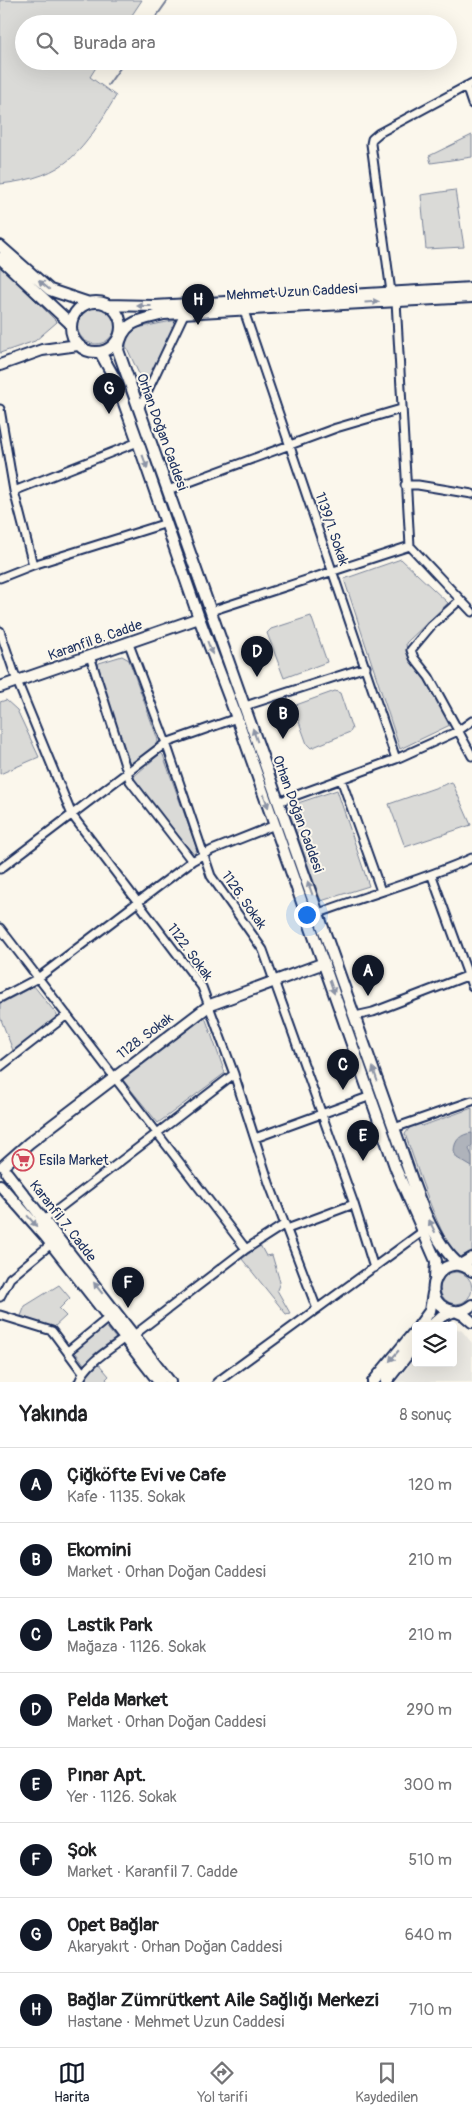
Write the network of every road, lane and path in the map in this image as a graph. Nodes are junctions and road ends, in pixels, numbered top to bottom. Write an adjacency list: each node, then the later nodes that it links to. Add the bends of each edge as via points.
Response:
1 (469, 84): 2 (street); 6 (street, via 372,139)
2 (472, 104)
3 (0, 246): 8 (main road, one-way to 3, via 50,290)
4 (0, 258): 12 (main road)
5 (472, 288): 6 (main road)
6 (393, 296): 7 (main road, Mehmet Uzun Caddesi); 9 (main road, one-way to 9, via 154,306); 10 (main road, Mehmet Uzun Caddesi, one-way to 6); 20 (street)
7 (472, 297)
8 (89, 303): 9 (main road); 12 (main road, via 77,311)
9 (106, 304): 13 (main road, via 117,314)
10 (243, 308): 11 (main road, Mehmet Uzun Caddesi); 22 (street, 1139/1. Sokak)
11 (185, 312): 13 (main road, Mehmet Uzun Caddesi, via 140,320); 19 (street)
12 (71, 328): 14 (main road); 15 (main road)
13 (120, 335): 16 (main road, via 112,347); 19 (main road, Orhan Doğan Caddesi, via 118,350)
14 (78, 345): 15 (main road); 16 (main road, via 84,350)
15 (42, 350): 17 (main road)
16 (100, 352): 21 (main road, via 116,381)
17 (0, 365)
18 (0, 409): 25 (street)
19 (139, 409): 24 (main road, Orhan Doğan Caddesi)
20 (401, 409): 22 (street); 23 (street)
21 (138, 442): 25 (street); 27 (main road, one-way to 27)
22 (288, 446): 24 (street); 30 (street, 1139/1. Sokak)
23 (405, 485): 26 (street); 28 (street)
24 (168, 490): 33 (main road, Orhan Doğan Caddesi)
25 (14, 491): 29 (street)
26 (472, 494)
27 (167, 523): 29 (street); 35 (main road)
28 (410, 546): 30 (street); 32 (street)
29 (33, 565): 31 (street)
30 (333, 570): 33 (street); 39 (street, 1139/1. Sokak)
31 (0, 578)
32 (460, 600): 34 (street); 45 (street, via 431,626 412,650)
33 (211, 611): 42 (main road, Orhan Doğan Caddesi)
34 (472, 612)
35 (199, 618): 37 (main road, Karanfil 8. Cadde); 43 (main road, one-way to 43)
36 (0, 631): 40 (street, 1122. Sokak)
37 (129, 644): 38 (main road, Karanfil 8. Cadde); 46 (street, 1126. Sokak)
38 (90, 656): 40 (main road, Karanfil 8. Cadde); 49 (street)
39 (366, 667): 42 (street); 48 (street, 1139/1. Sokak)
40 (17, 681): 41 (main road, Karanfil 8. Cadde); 52 (street, 1122. Sokak)
41 (0, 688)
42 (245, 706): 51 (main road, Orhan Doğan Caddesi, one-way to 42)
43 (237, 718): 46 (street); 53 (main road, one-way to 53)
44 (471, 723): 45 (street)
45 (458, 731): 47 (street); 48 (street)
46 (166, 743): 49 (street); 54 (street, 1126. Sokak)
47 (472, 756)
48 (396, 759): 50 (street)
49 (128, 772): 52 (street); 56 (street, via 130,781)
50 (341, 779): 51 (street); 59 (street)
51 (278, 802): 61 (main road, Orhan Doğan Caddesi, one-way to 51)
52 (72, 815): 57 (street); 60 (street, 1122. Sokak)
53 (275, 825): 54 (street); 63 (main road)
54 (203, 856): 56 (street); 66 (street, 1126. Sokak, via 220,891 263,950)
55 (472, 858): 58 (street)
56 (192, 861): 60 (street)
57 (0, 869)
58 (432, 876): 59 (street); 64 (street)
59 (381, 890): 61 (street)
60 (137, 902): 65 (street); 69 (street, 1122. Sokak, via 202,987)
61 (319, 913): 71 (main road, Orhan Doğan Caddesi)
62 (0, 928): 65 (street)
63 (324, 963): 66 (main road, 1128. Sokak); 75 (main road, one-way to 75)
64 (470, 975): 67 (street); 71 (street)
65 (38, 978): 68 (street); 70 (street)
66 (274, 980): 69 (main road, 1128. Sokak); 77 (street, 1126. Sokak)
67 (472, 986)
68 (0, 998)
69 (210, 1005): 73 (street, 1122. Sokak); 74 (main road, 1128. Sokak)
70 (68, 1015): 72 (street); 74 (street)
71 (355, 1016): 78 (main road, Orhan Doğan Caddesi, one-way to 71)
72 (0, 1067)
73 (234, 1074): 79 (street); 80 (street, 1122. Sokak)
74 (114, 1077): 79 (street); 81 (main road, 1128. Sokak, via 29,1143)
75 (371, 1096): 77 (street); 86 (main road)
76 (472, 1101): 78 (street)
77 (321, 1113): 80 (street); 83 (street, 1126. Sokak)
78 (394, 1128): 90 (main road, Orhan Doğan Caddesi, one-way to 78, via 445,1251 428,1219)
79 (158, 1132): 84 (street); 88 (street)
80 (255, 1138): 85 (street, 1122. Sokak)
81 (3, 1168): 82 (main road, 1128. Sokak, via 5,1181); 84 (main road, Karanfil 7. Cadde)
82 (0, 1184): 87 (main road, Karanfil 7. Cadde, one-way to 87)
83 (354, 1204): 85 (street); 91 (street, 1126. Sokak)
84 (44, 1220): 105 (main road, Karanfil 7. Cadde, one-way to 84)
85 (286, 1226): 88 (street); 97 (street, 1122. Sokak)
86 (422, 1232): 91 (street); 93 (main road, via 436,1261)
87 (51, 1244): 95 (street, via 10,1278); 100 (main road, Karanfil 7. Cadde)
88 (246, 1249): 105 (street)
89 (472, 1258): 90 (main road)
90 (460, 1265): 92 (main road, Orhan Doğan Caddesi); 93 (main road, via 446,1267)
91 (374, 1268): 97 (street)
92 (472, 1271)
93 (435, 1278): 94 (main road)
94 (433, 1293): 98 (main road, via 441,1306); 101 (main road, via 430,1311)
95 (0, 1297)
96 (472, 1305): 98 (main road, via 463,1311)
97 (317, 1309): 112 (street)
98 (455, 1311): 102 (main road); 103 (main road)
99 (0, 1315): 107 (street, via 52,1331)
100 (108, 1318): 105 (main road, Karanfil 7. Cadde); 107 (street)
101 (422, 1322)
102 (435, 1322)
103 (472, 1322)
104 (412, 1335): 113 (main road, one-way to 113)
105 (129, 1337): 108 (street); 110 (main road, Karanfil 7. Cadde); 111 (main road, Karanfil 7. Cadde)
106 (412, 1349): 114 (main road)
107 (68, 1351): 108 (street)
108 (83, 1373): 109 (street)
109 (79, 1382)
110 (159, 1382)
111 (170, 1382)
112 (217, 1382)
113 (373, 1382)
114 (386, 1382)

